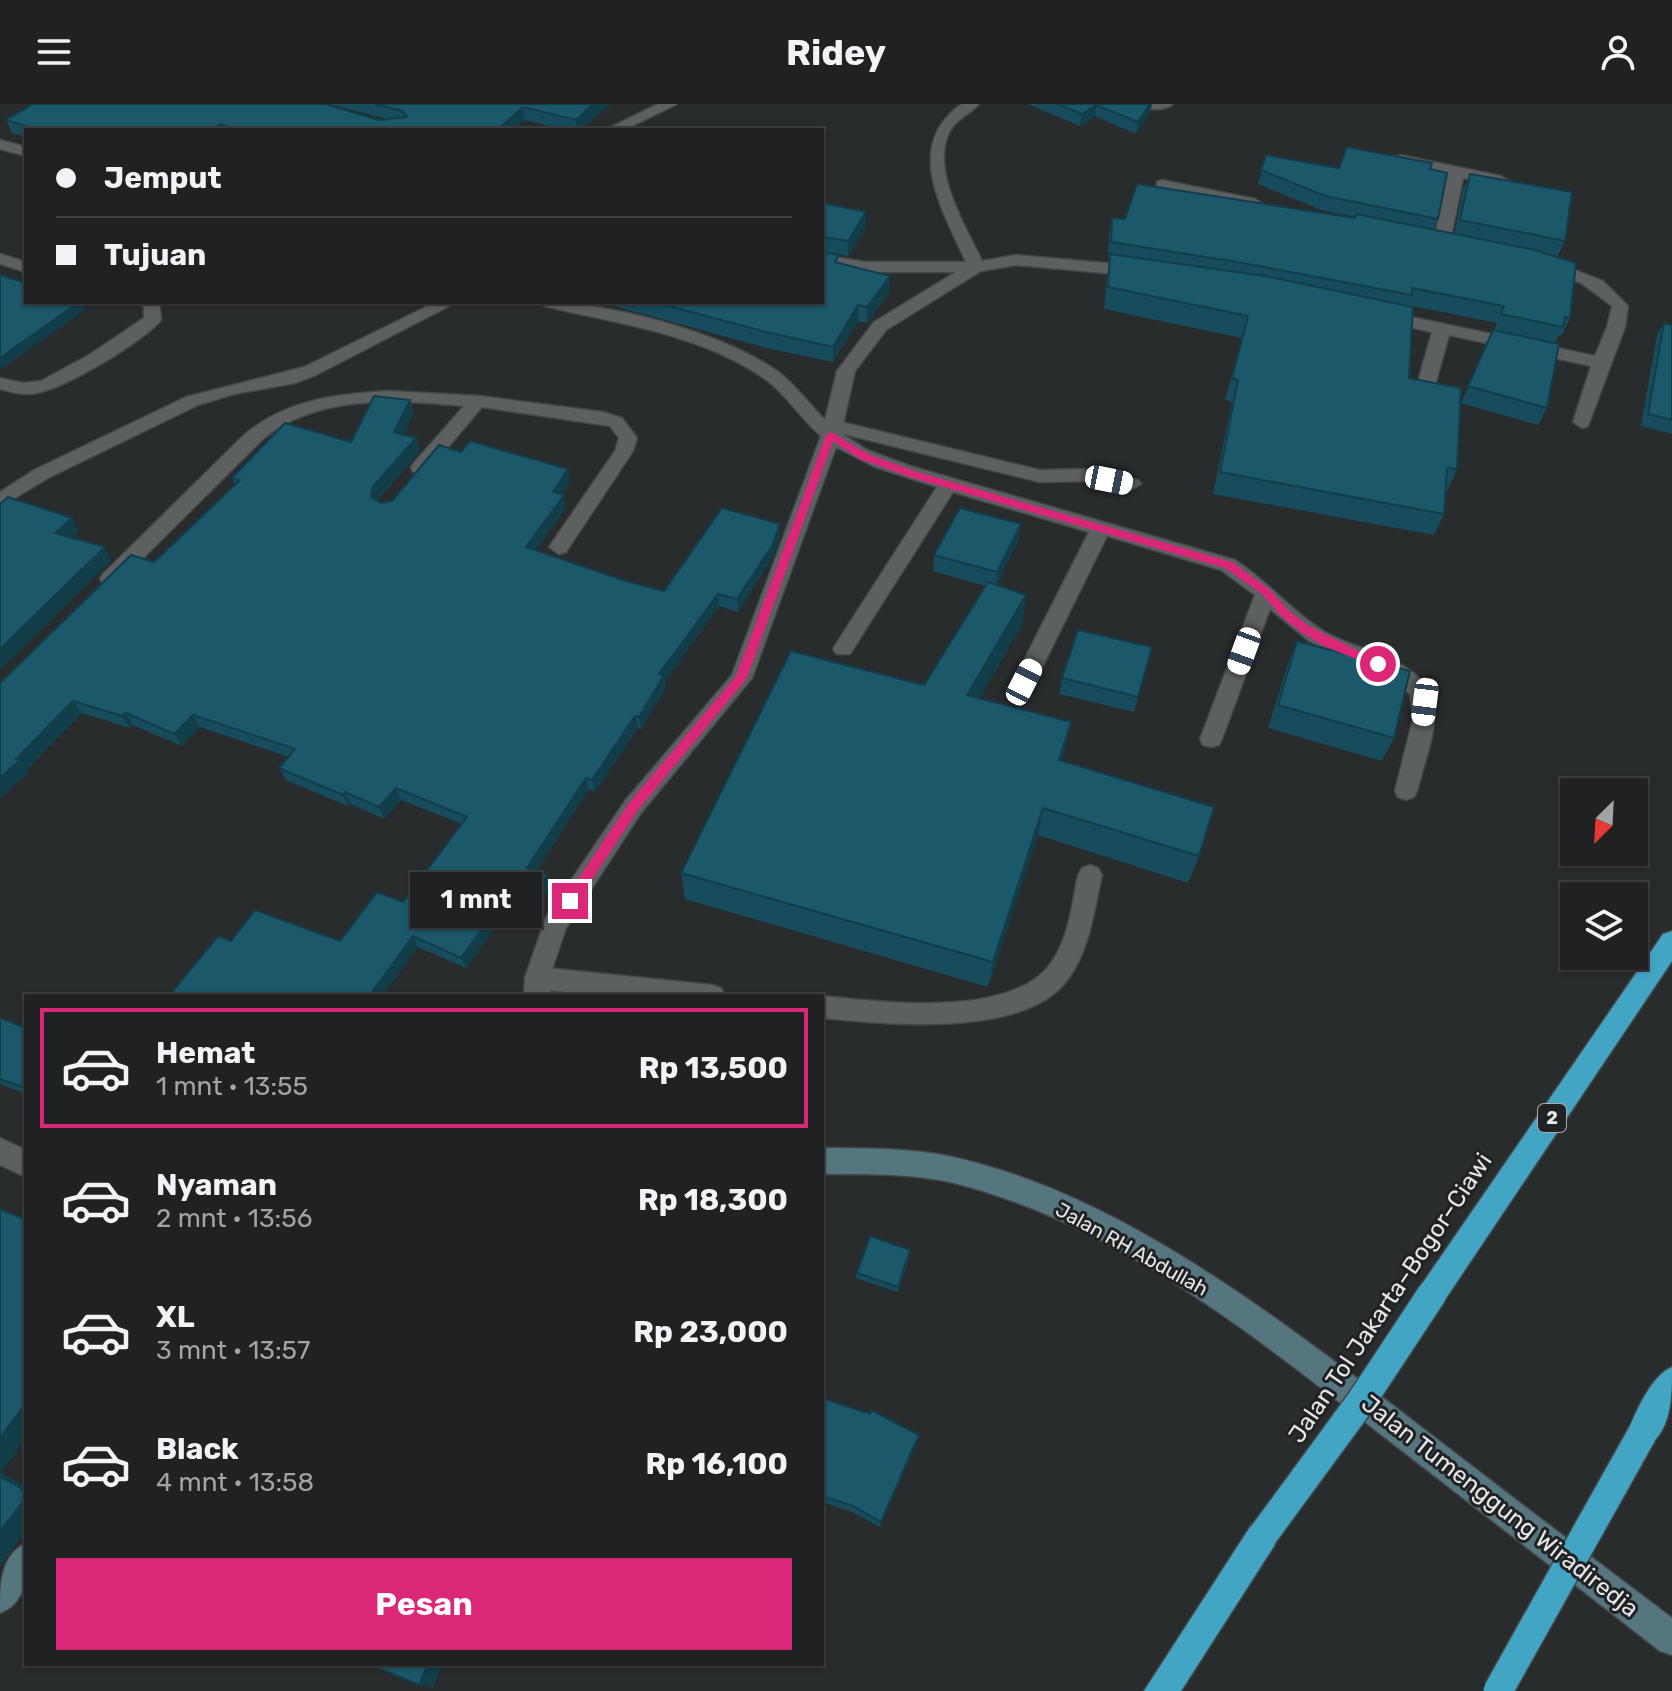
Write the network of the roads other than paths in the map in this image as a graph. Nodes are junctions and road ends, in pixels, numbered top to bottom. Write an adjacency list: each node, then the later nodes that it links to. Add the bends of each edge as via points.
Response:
1 (670, 104): 6 (street)
2 (972, 104): 20 (street, via 945,124 936,142 943,191)
3 (1143, 104): 4 (street)
4 (1166, 104)
5 (633, 107): 6 (street)
6 (655, 112): 7 (street)
7 (617, 128)
8 (0, 144): 9 (street)
9 (24, 151)
10 (1384, 157): 11 (street)
11 (1456, 172): 12 (street); 15 (street)
12 (1518, 184)
13 (1162, 185): 14 (street)
14 (1271, 207)
15 (1441, 241)
16 (0, 259): 19 (street)
17 (824, 260): 20 (street, via 865,267)
18 (1531, 260): 27 (street, via 1588,279 1620,306)
19 (24, 266)
20 (976, 267): 21 (street, via 1016,260); 32 (street, via 880,326 846,371)
21 (1158, 274)
22 (152, 304): 28 (street, via 152,320 40,388)
23 (445, 304): 36 (street, via 299,375 192,401 41,474)
24 (558, 304): 32 (street, via 689,337 744,358 769,373)
25 (1366, 312): 26 (street)
26 (1442, 328): 27 (street); 29 (street)
27 (1601, 363): 31 (street)
28 (0, 383)
29 (1425, 389)
30 (476, 403): 33 (street); 38 (street, via 603,418 625,430 624,451); 39 (street, via 339,398 296,411 257,434)
31 (1582, 422)
32 (832, 431): 34 (street, via 864,457); 35 (street, via 1040,476 1087,475); 47 (street, via 741,678 633,807 555,924)
33 (407, 484)
34 (948, 484): 37 (street); 41 (street)
35 (1131, 484)
36 (0, 501)
37 (1101, 528): 40 (street, via 1228,565); 42 (street)
38 (559, 547)
39 (101, 588)
40 (1266, 592): 43 (street); 44 (street, via 1285,614 1328,643 1416,684 1425,702)
41 (843, 649)
42 (1024, 682)
43 (1211, 739)
44 (1406, 791)
45 (1090, 875): 49 (street, via 1065,961 1050,982 1028,996 993,1007 904,1015)
46 (1672, 941): 58 (highway, Jalan Tol Jakarta–Bogor–Ciawi / 2, bridge)
47 (537, 987): 48 (street)
48 (673, 994)
49 (824, 1007)
50 (0, 1151): 52 (street)
51 (824, 1161): 53 (street, Jalan RH Abdullah, via 966,1173 1025,1191 1139,1249)
52 (24, 1163)
53 (1289, 1345): 57 (street, Jalan Tumenggung Wiradiredja)
54 (1672, 1382): 59 (highway, bridge)
55 (24, 1562): 56 (street)
56 (0, 1597)
57 (1672, 1639)
58 (1161, 1691)
59 (1498, 1691)

